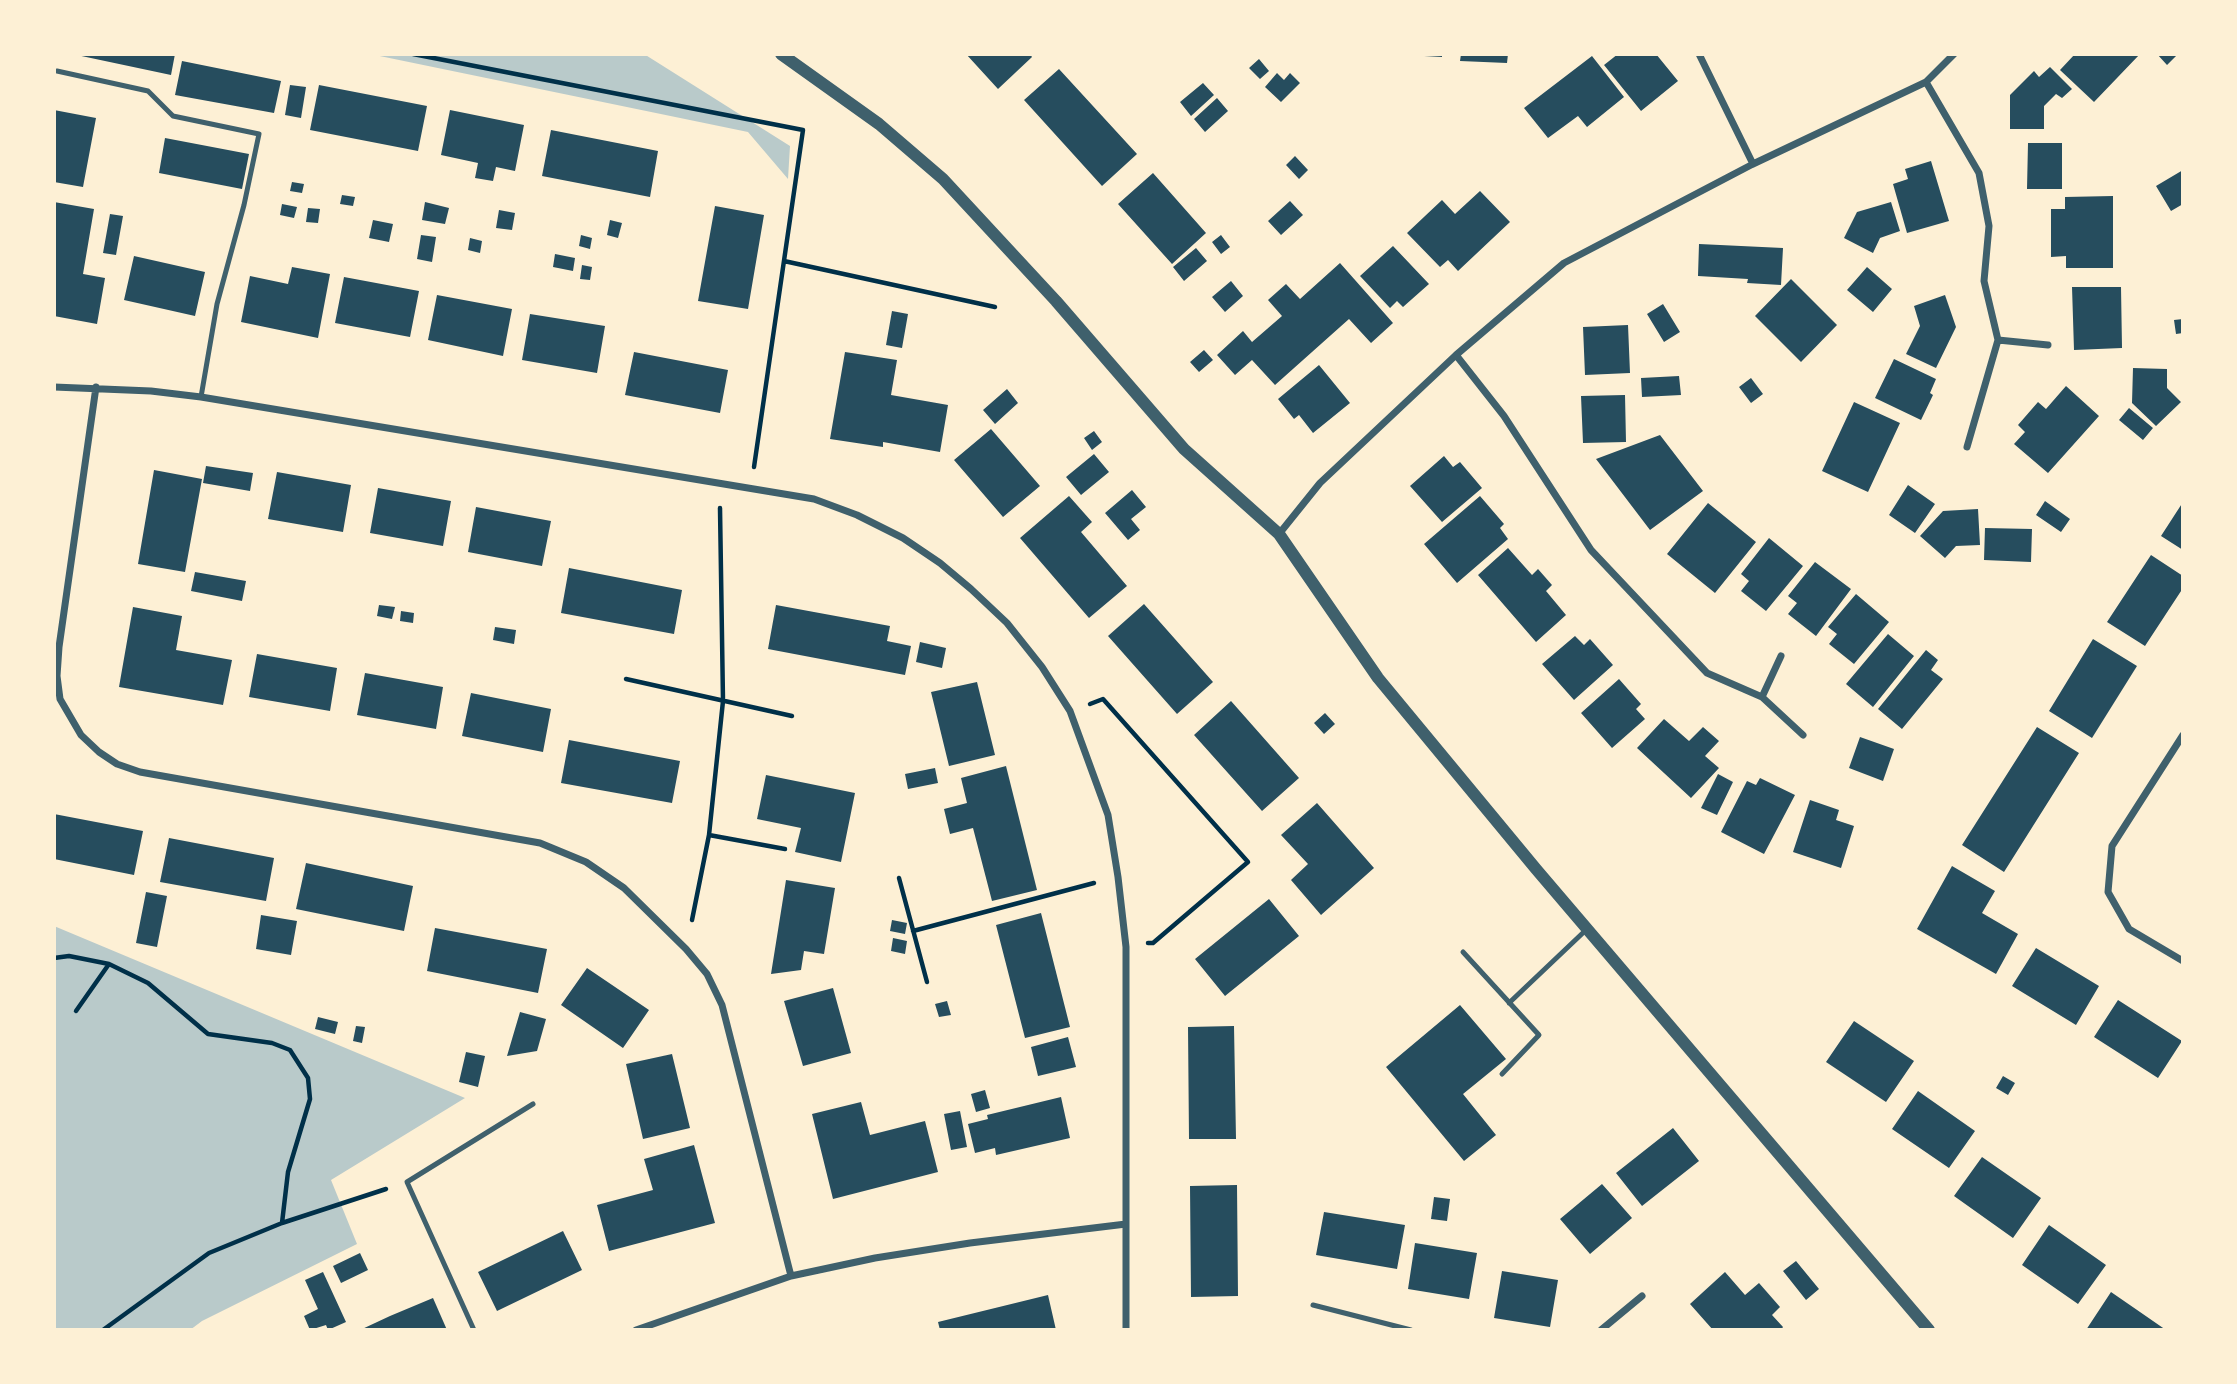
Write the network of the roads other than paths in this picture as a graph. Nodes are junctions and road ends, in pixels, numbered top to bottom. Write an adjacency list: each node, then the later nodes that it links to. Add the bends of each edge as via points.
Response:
1 (781, 54): 14 (street, via 879,124 943,179 1056,300 1184,449)
2 (1699, 54): 6 (street)
3 (1954, 54): 5 (street)
4 (57, 71): 12 (lane, via 149,90 173,116 259,134 217,304)
5 (1926, 82): 6 (street); 7 (street, via 1979,173 1989,226 1984,281)
6 (1753, 164): 9 (street, via 1564,263)
7 (1998, 340): 8 (street); 13 (street)
8 (2048, 345)
9 (1456, 355): 14 (street, via 1320,483); 16 (street, via 1504,416 1591,550 1707,673)
10 (54, 387): 11 (street)
11 (96, 387): 12 (street); 26 (street, via 57,676 60,699 81,735 117,764 140,772 540,843 586,862 624,888 686,948 707,974 722,1005)
12 (201, 397): 25 (street, via 814,499 858,514 903,538 940,563 1007,622 1070,711 1108,815 1126,947)
13 (1967, 447)
14 (1279, 534): 19 (street, via 1378,678)
15 (1781, 656): 16 (street)
16 (1762, 697): 17 (street)
17 (1803, 735)
18 (2183, 735): 21 (street, via 2112,846 2108,892 2129,929)
19 (1587, 929): 22 (lane); 34 (street)
20 (1463, 952): 22 (lane)
21 (2183, 961)
22 (1509, 1003): 23 (lane, via 1539,1035)
23 (1502, 1074)
24 (533, 1104): 29 (lane, via 407,1182)
25 (1126, 1224): 26 (street, via 957,1245); 31 (street)
26 (791, 1276): 30 (street)
27 (1642, 1296): 33 (street)
28 (1313, 1305): 32 (lane)
29 (474, 1330)
30 (636, 1330)
31 (1126, 1330)
32 (1411, 1330)
33 (1601, 1330)
34 (1929, 1330)

